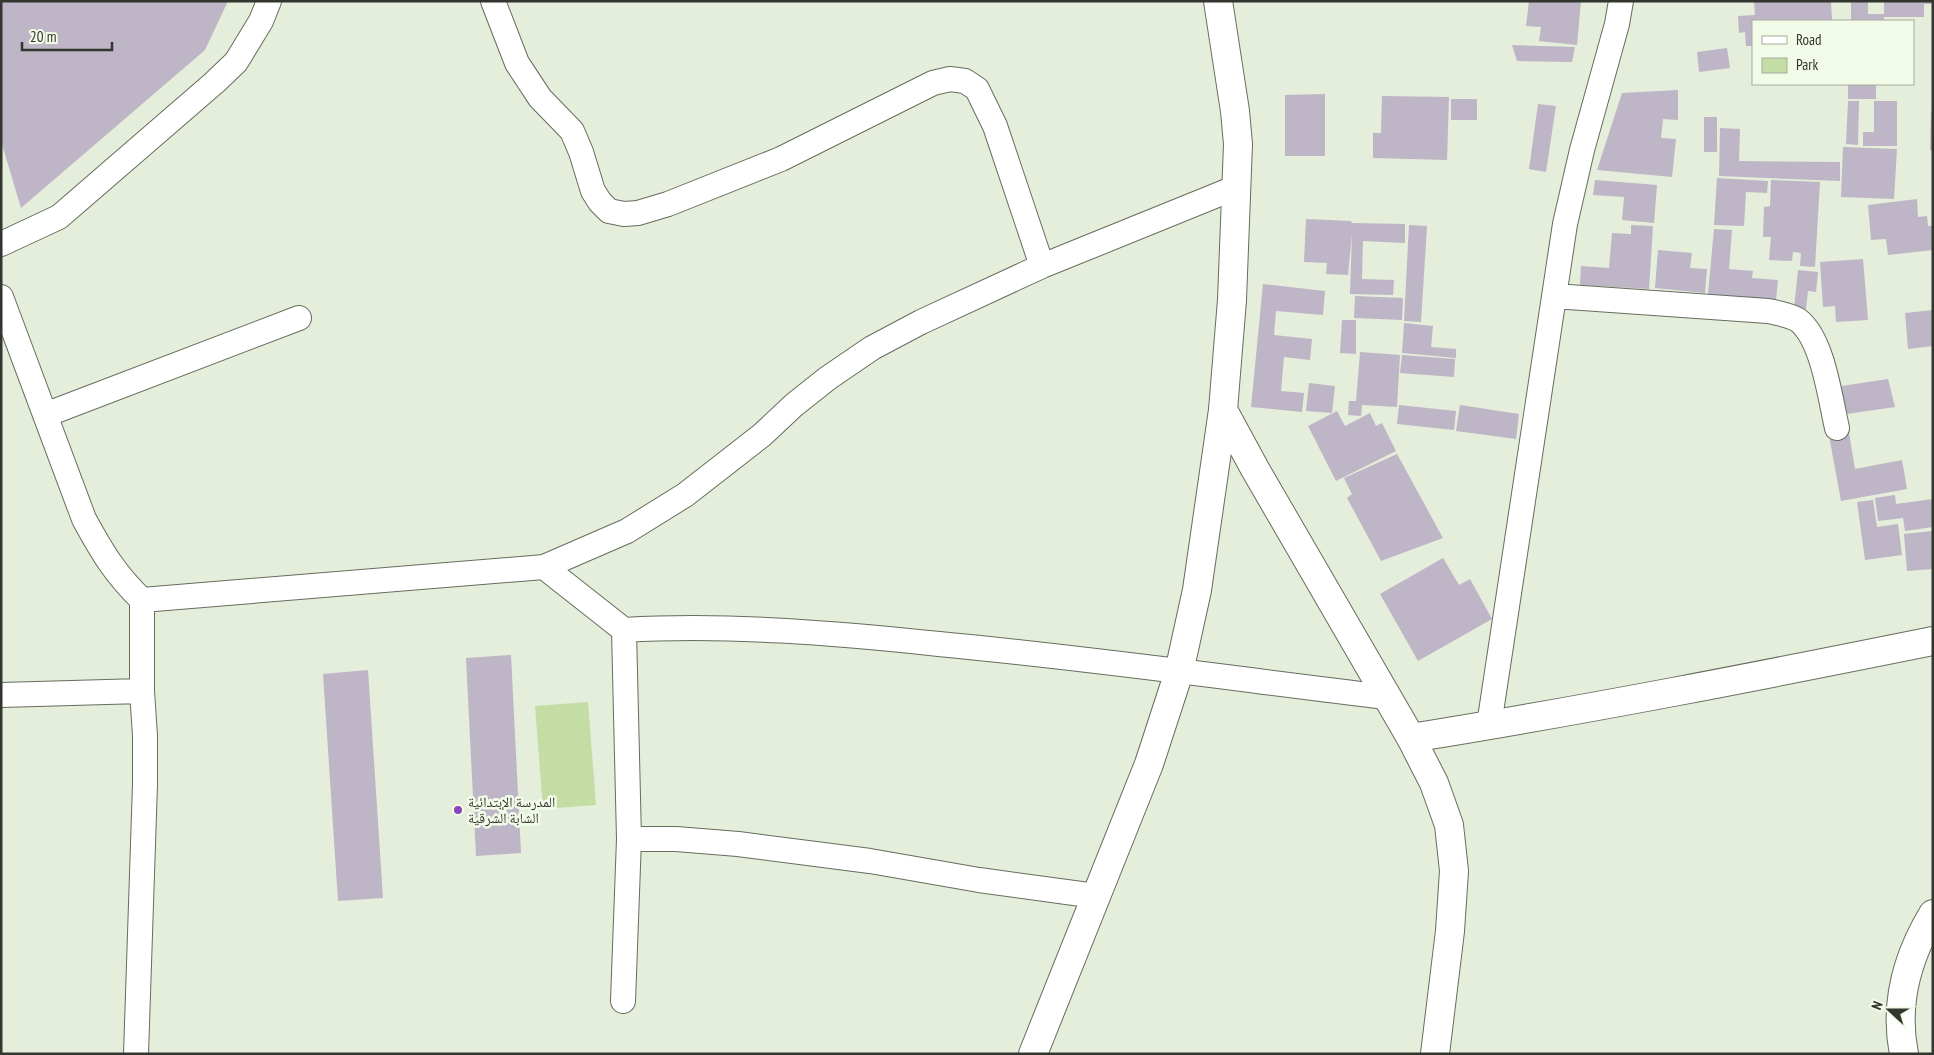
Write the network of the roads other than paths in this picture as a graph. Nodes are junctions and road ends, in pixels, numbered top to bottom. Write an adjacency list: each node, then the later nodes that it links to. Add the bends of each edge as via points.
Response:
1 (269, 1): 6 (street, via 236,62 214,83 59,217)
2 (493, 1): 7 (street, via 517,63 540,98 572,132 593,191 609,210 638,214 668,204 781,159 933,84 965,81 976,89 995,126)
3 (1218, 1): 5 (street, via 1235,111 1238,144)
4 (1621, 1): 8 (street, via 1573,188)
5 (1236, 187): 7 (street); 11 (street, via 1232,309)
6 (1, 244)
7 (1042, 266): 14 (street, via 872,348 808,394 685,495 627,531)
8 (1554, 296): 13 (street, via 1768,311 1797,320 1810,333 1819,352); 22 (street)
9 (1, 297): 12 (street)
10 (299, 318): 12 (street)
11 (1223, 410): 18 (street, via 1199,581); 21 (street)
12 (45, 415): 15 (street, via 84,519 121,580)
13 (1837, 428)
14 (544, 567): 15 (street); 16 (street)
15 (142, 600): 19 (street)
16 (624, 630): 18 (street, via 731,628 867,637 1044,654); 24 (street)
17 (1933, 641): 22 (street)
18 (1179, 672): 21 (street); 25 (street, via 1149,764)
19 (142, 691): 20 (street); 28 (street, via 145,784)
20 (1, 695)
21 (1386, 697): 23 (street)
22 (1489, 725): 23 (street)
23 (1411, 738): 30 (street, via 1434,782 1449,825 1454,871)
24 (629, 840): 25 (street, via 676,839 870,860 979,880); 27 (street)
25 (1096, 896): 29 (street)
26 (1933, 914): 31 (street, via 1907,967 1900,1004)
27 (623, 1001)
28 (136, 1054)
29 (1033, 1054)
30 (1435, 1054)
31 (1904, 1054)

